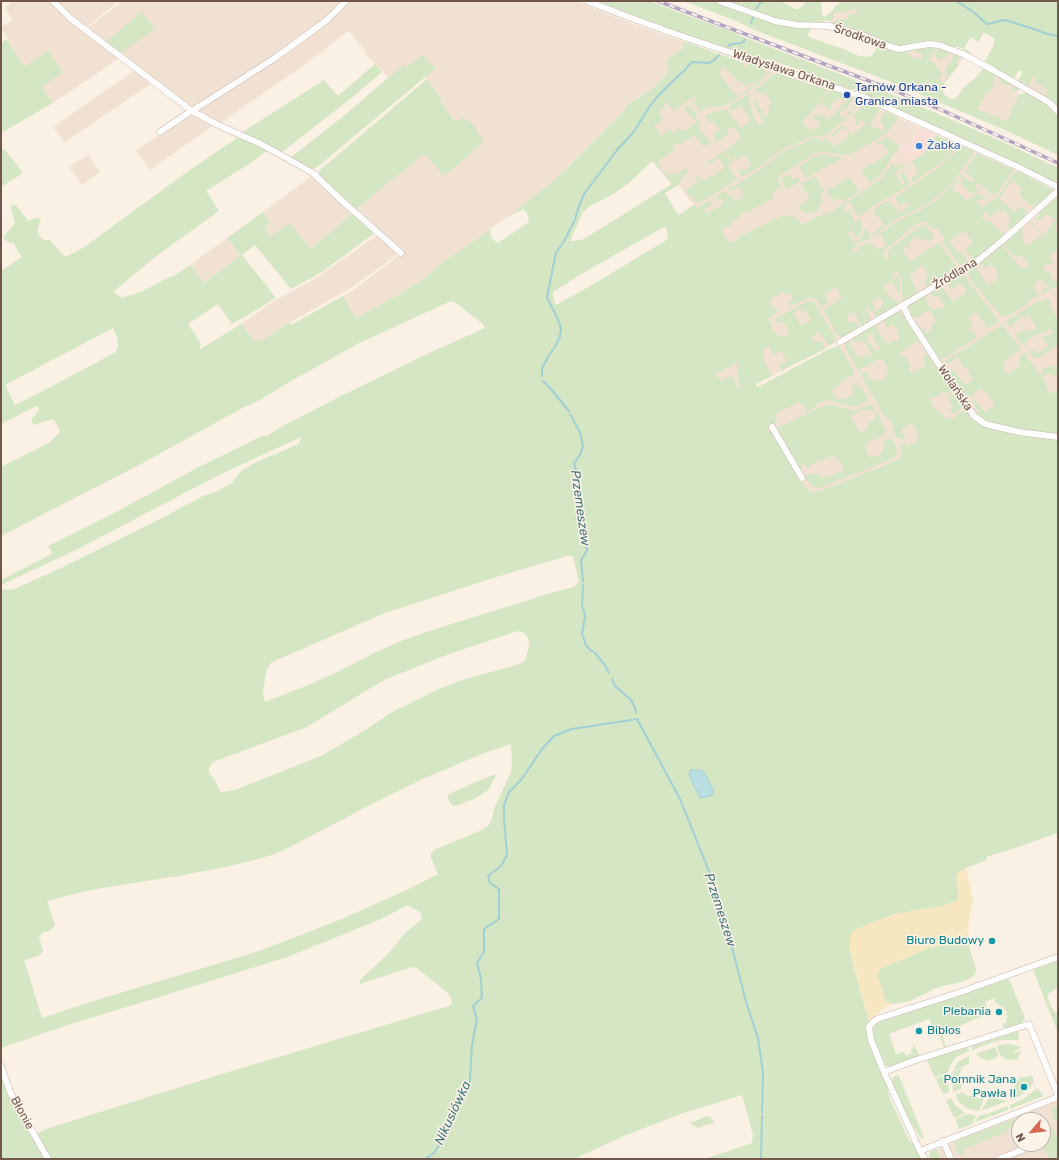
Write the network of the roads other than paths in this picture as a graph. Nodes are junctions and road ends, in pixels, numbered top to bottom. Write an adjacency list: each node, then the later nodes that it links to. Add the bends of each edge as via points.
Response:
1 (53, 1): 5 (street, via 69,18)
2 (346, 1): 5 (street, via 327,20 275,58)
3 (588, 1): 8 (street, Władysława Orkana, via 705,44 866,98)
4 (719, 1): 6 (street, Środkowa, via 775,21 829,26 862,35 894,48 939,45 993,70 1045,100)
5 (191, 111): 7 (street); 10 (street, via 261,144 313,173)
6 (1058, 112)
7 (160, 132)
8 (1058, 187)
9 (1058, 191): 11 (street, Źródlana, via 981,258)
10 (401, 253)
11 (903, 305): 12 (street, Źródlana); 14 (street, Wolańska, via 974,416 985,424)
12 (840, 342)
13 (772, 428): 15 (street)
14 (1058, 437)
15 (802, 478)
16 (1058, 957): 18 (street, via 878,1019 869,1027 871,1040)
17 (1, 1066): 23 (street, Błonie, via 10,1092)
18 (884, 1072): 19 (street, via 1030,1024); 21 (street)
19 (1058, 1096): 20 (street)
20 (943, 1141): 21 (street); 25 (street)
21 (920, 1151): 24 (street)
22 (1017, 1152): 26 (street)
23 (48, 1159)
24 (925, 1159)
25 (951, 1159)
26 (999, 1159)

